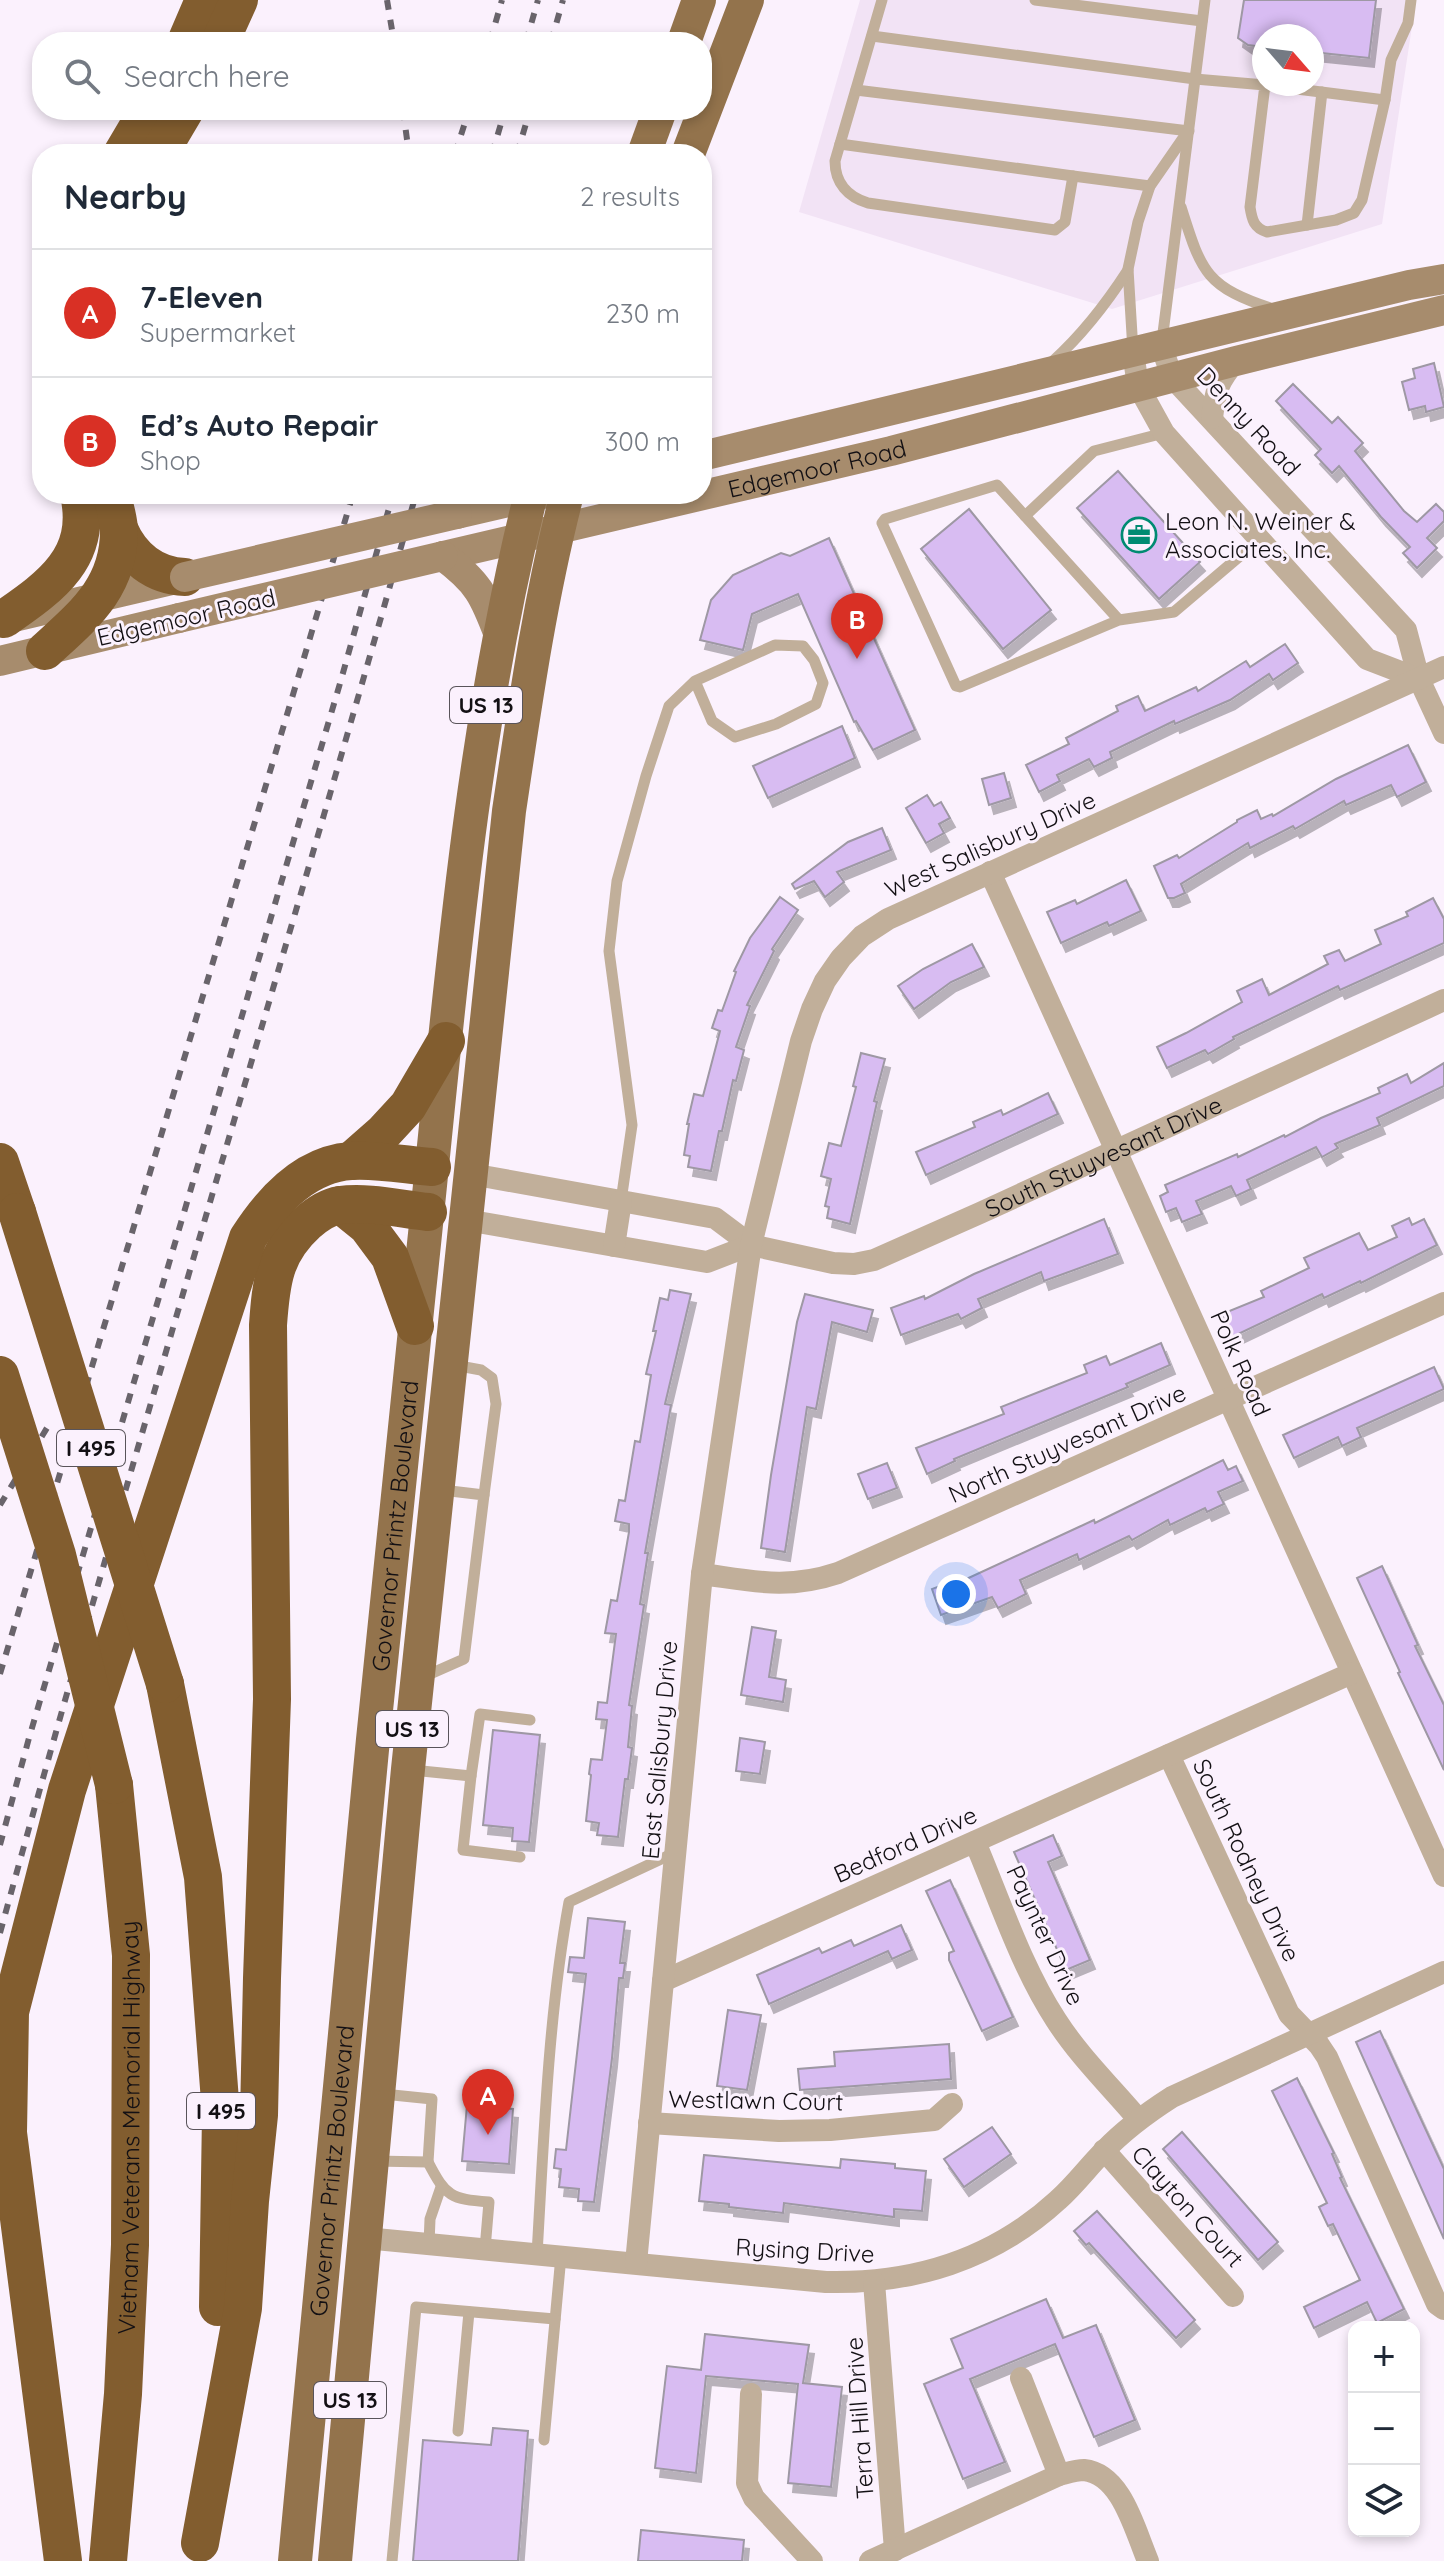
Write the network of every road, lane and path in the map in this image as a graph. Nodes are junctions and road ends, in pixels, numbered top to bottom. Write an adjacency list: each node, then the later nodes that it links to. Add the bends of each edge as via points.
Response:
1 (204, 0): 10 (highway)
2 (239, 0): 11 (highway)
3 (699, 0): 12 (main road)
4 (747, 0): 17 (main road)
5 (882, 0): 13 (lane)
6 (1035, 0): 9 (lane)
7 (1205, 0): 9 (lane)
8 (1411, 0): 21 (lane, via 1408,23 1391,60)
9 (1202, 21): 14 (lane)
10 (190, 32)
11 (225, 32)
12 (688, 32)
13 (872, 36): 14 (lane); 16 (lane)
14 (1195, 79): 15 (lane); 26 (lane)
15 (1252, 84)
16 (856, 90): 26 (lane); 31 (lane)
17 (712, 91)
18 (1324, 92): 21 (lane)
19 (1264, 96): 35 (lane, via 1252,220 1267,232)
20 (1322, 96): 35 (lane)
21 (1385, 100): 35 (lane, via 1362,200 1354,213)
22 (142, 120): 27 (highway)
23 (179, 120): 28 (highway)
24 (656, 120): 29 (main road)
25 (701, 120): 30 (main road)
26 (1189, 131): 33 (lane); 34 (lane)
27 (128, 144)
28 (165, 144)
29 (648, 144)
30 (692, 144)
31 (840, 144): 32 (lane); 32 (lane, via 835,171 855,199 1055,230 1065,222)
32 (1073, 176): 33 (lane)
33 (1150, 186): 36 (lane)
34 (1180, 202): 39 (lane, via 1207,273 1246,300); 40 (lane)
35 (1307, 225)
36 (1128, 269): 40 (lane); 42 (lane, via 1086,329)
37 (1444, 279): 39 (main road, Edgemoor Road)
38 (1444, 310): 41 (main road, Edgemoor Road)
39 (1289, 314): 40 (main road, Edgemoor Road)
40 (1147, 349): 42 (main road, Edgemoor Road); 43 (street, Denny Road); 44 (street)
41 (1236, 361): 43 (main road, Edgemoor Road); 45 (street, via 1215,392)
42 (1039, 373): 47 (main road, Edgemoor Road)
43 (1172, 377): 44 (main road, Edgemoor Road); 45 (street, Denny Road)
44 (1138, 386): 46 (street); 48 (main road, Edgemoor Road)
45 (1212, 418): 68 (street, Denny Road, via 1406,630)
46 (1164, 433): 55 (lane, via 1094,451); 58 (street)
47 (712, 454)
48 (712, 493)
49 (80, 504): 62 (highway, via 82,526 75,551 55,580)
50 (498, 504): 60 (main road, Edgemoor Road, bridge)
51 (532, 504): 57 (main road, Governor Printz Boulevard / US 13)
52 (564, 504): 56 (main road, Governor Printz Boulevard / US 13)
53 (665, 504): 56 (main road, Edgemoor Road)
54 (116, 511): 60 (highway, via 125,542 149,567); 61 (highway, via 112,571)
55 (1025, 516): 63 (lane); 63 (lane, via 997,485 882,523 956,686)
56 (558, 529): 57 (main road, Edgemoor Road); 78 (main road, Governor Printz Boulevard / US 13, via 509,811)
57 (521, 538): 59 (main road, Edgemoor Road); 64 (main road, Governor Printz Boulevard / US 13)
58 (1260, 539): 63 (lane, via 1174,612); 68 (street, via 1367,659)
59 (443, 556): 64 (main road, via 476,584); 65 (main road, Edgemoor Road, bridge)
60 (185, 577): 61 (main road, Edgemoor Road)
61 (98, 599): 62 (main road, Edgemoor Road); 65 (highway)
62 (2, 620)
63 (1119, 620)
64 (499, 635): 73 (main road, Governor Printz Boulevard / US 13)
65 (45, 651): 66 (main road, Edgemoor Road)
66 (0, 661)
67 (1444, 667): 68 (street, West Salisbury Drive)
68 (1419, 679): 70 (street, Denny Road); 71 (street, West Salisbury Drive)
69 (695, 681): 69 (lane, via 775,645 803,646 823,683 816,704 735,737 712,721); 79 (lane, via 669,706 617,881 609,951 632,1125)
70 (1444, 733)
71 (990, 872): 74 (street, Polk Road); 83 (street, West Salisbury Drive, via 862,936 825,981 801,1041)
72 (1444, 1000): 74 (street, South Stuyvesant Drive)
73 (446, 1041): 75 (highway, via 408,1106); 77 (main road, Governor Printz Boulevard / US 13)
74 (1116, 1151): 83 (street, South Stuyvesant Drive, via 874,1260 833,1263); 89 (street, Polk Road)
75 (351, 1161): 77 (highway); 134 (highway, via 292,1185 248,1238 67,1790 10,2012 8,2133)
76 (0, 1162): 133 (highway, I 495, bridge, via 165,1684 203,1877 221,2114 219,2286)
77 (432, 1167): 78 (main road, South Stuyvesant Drive); 81 (main road, Governor Printz Boulevard / US 13)
78 (471, 1174): 79 (street, South Stuyvesant Drive); 82 (main road, Governor Printz Boulevard / US 13)
79 (621, 1201): 83 (street, South Stuyvesant Drive, via 715,1218); 84 (street)
80 (341, 1205): 81 (highway); 86 (highway, via 367,1226 390,1257); 133 (highway, via 314,1217 295,1234 270,1290 272,1699 259,2115 243,2308)
81 (428, 1212): 82 (main road); 86 (main road, Governor Printz Boulevard / US 13)
82 (466, 1220): 84 (street); 87 (main road, Governor Printz Boulevard / US 13)
83 (751, 1245): 84 (street, via 707,1262); 92 (street, East Salisbury Drive)
84 (614, 1246)
85 (1444, 1303): 89 (street, North Stuyvesant Drive)
86 (415, 1326): 93 (main road, Governor Printz Boulevard / US 13)
87 (450, 1365): 90 (main road, Governor Printz Boulevard / US 13); 91 (lane, via 481,1370 492,1378 496,1404)
88 (0, 1375): 135 (highway, Vietnam Veterans Memorial Highway / I 495, bridge, via 57,1555 114,1785 131,1955 130,2245)
89 (1229, 1400): 92 (street, North Stuyvesant Drive, via 838,1573 793,1584); 94 (street, Polk Road)
90 (437, 1489): 91 (lane); 95 (main road, Governor Printz Boulevard / US 13)
91 (484, 1495): 95 (lane, via 464,1659)
92 (702, 1574): 101 (street, East Salisbury Drive)
93 (380, 1658): 95 (main road); 115 (main road, Governor Printz Boulevard / US 13)
94 (1352, 1673): 97 (street, South Rodney Drive); 103 (street, Polk Road)
95 (417, 1680): 98 (main road, Governor Printz Boulevard / US 13)
96 (530, 1720): 99 (lane, via 480,1714)
97 (1169, 1755): 100 (street, Bedford Drive); 106 (street, South Rodney Drive, via 1289,2014)
98 (408, 1769): 99 (lane); 107 (main road, Governor Printz Boulevard / US 13)
99 (471, 1776): 102 (lane, via 463,1850)
100 (975, 1842): 105 (street, Bedford Drive); 109 (street, Paynter Drive, via 1047,2006)
101 (675, 1853): 105 (street, East Salisbury Drive); 119 (lane, via 569,1902 548,2085)
102 (520, 1857)
103 (1444, 1876)
104 (1444, 1972): 106 (street, Rysing Drive)
105 (663, 1981): 110 (street, East Salisbury Drive)
106 (1308, 2034): 109 (street, Rysing Drive, via 1191,2086); 124 (street, South Rodney Drive, via 1327,2057 1437,2304)
107 (378, 2093): 112 (main road, Governor Printz Boulevard / US 13); 113 (lane, via 432,2099)
108 (952, 2104): 110 (street, Westlawn Court, via 934,2120 830,2130)
109 (1138, 2119): 111 (street, Rysing Drive)
110 (649, 2123): 121 (street, East Salisbury Drive)
111 (1104, 2150): 122 (street, Rysing Drive, via 1059,2199 1000,2243 952,2265); 123 (street, Clayton Court)
112 (371, 2161): 113 (lane); 116 (main road, Governor Printz Boulevard / US 13)
113 (428, 2162): 114 (lane)
114 (441, 2187): 117 (lane, via 430,2219); 118 (lane, via 459,2200 489,2202)
115 (326, 2235): 116 (main road); 136 (main road, Governor Printz Boulevard / US 13)
116 (365, 2238): 117 (street, Rysing Drive); 137 (main road, Governor Printz Boulevard / US 13)
117 (429, 2244): 118 (street, Rysing Drive)
118 (485, 2249): 119 (street, Rysing Drive)
119 (537, 2254): 120 (street, Rysing Drive)
120 (561, 2256): 121 (street, Rysing Drive); 126 (lane)
121 (636, 2263): 122 (street, Rysing Drive, via 798,2280)
122 (874, 2282): 132 (street, Terra Hill Drive)
123 (1233, 2296)
124 (1444, 2309)
125 (469, 2312): 126 (lane); 129 (lane); 138 (lane, via 416,2307)
126 (555, 2319): 130 (lane)
127 (1021, 2378): 131 (street)
128 (751, 2394): 139 (street, via 747,2483 754,2498)
129 (458, 2431)
130 (544, 2440)
131 (1059, 2475): 132 (street); 141 (street, via 1084,2470 1110,2482)
132 (895, 2550): 140 (street)
133 (199, 2552)
134 (63, 2561)
135 (108, 2561)
136 (295, 2561)
137 (335, 2561)
138 (392, 2561)
139 (812, 2561)
140 (870, 2561)
141 (1148, 2561)

